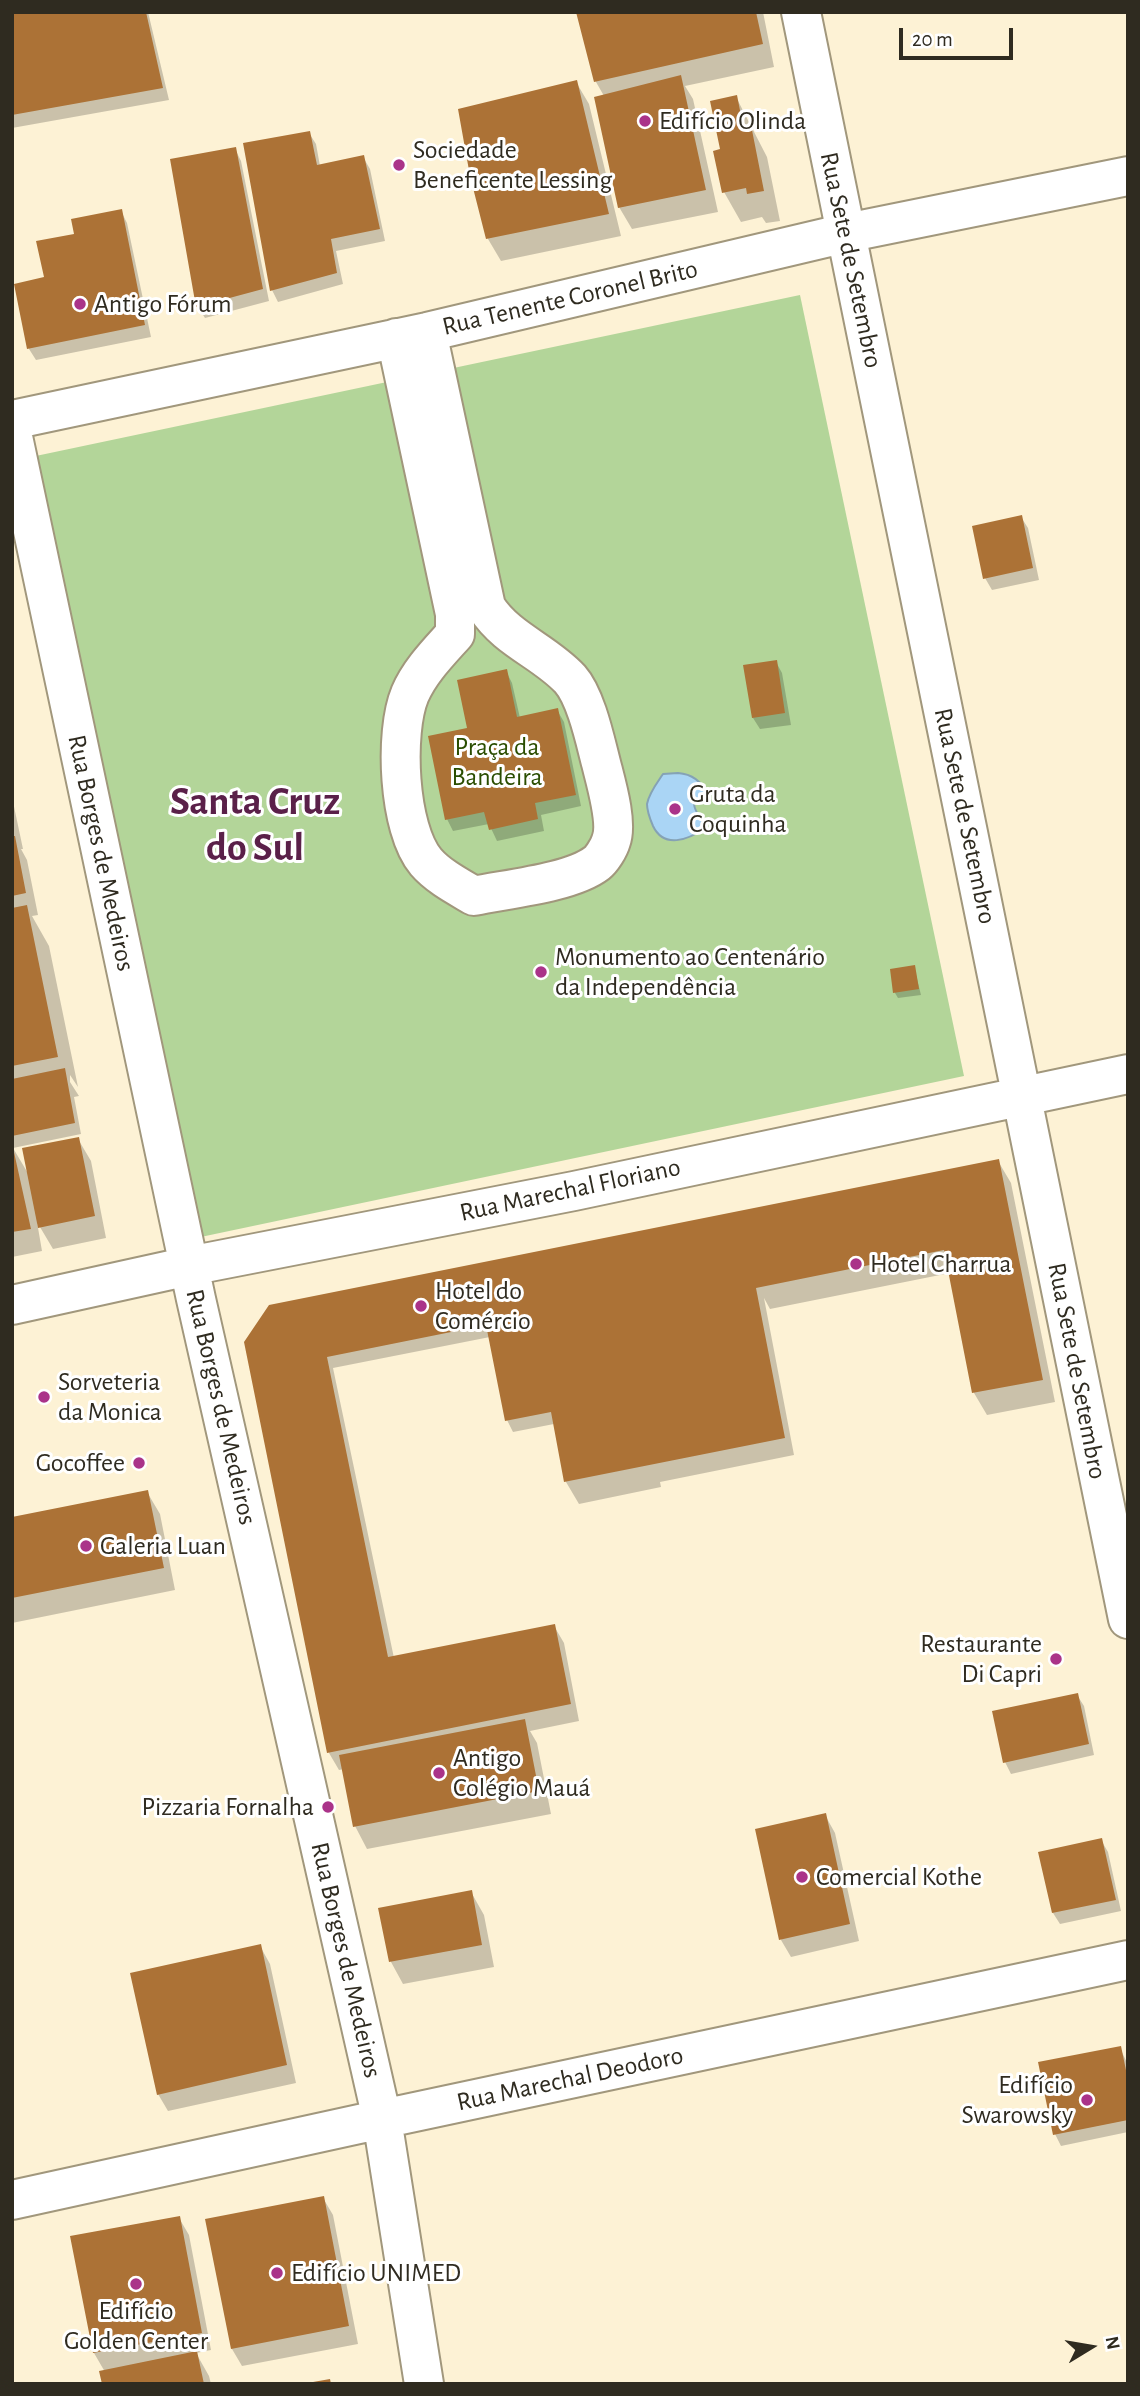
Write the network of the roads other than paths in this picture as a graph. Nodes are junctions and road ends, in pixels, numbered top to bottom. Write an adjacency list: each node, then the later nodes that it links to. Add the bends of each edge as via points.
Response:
1 (801, 12): 3 (street, Rua Sete de Setembro)
2 (1128, 176): 3 (street, Rua Tenente Coronel Brito)
3 (846, 233): 4 (street, Rua Tenente Coronel Brito); 8 (street, Rua Sete de Setembro)
4 (411, 335): 4 (street, via 486,607 512,636 572,681 582,700 612,805 612,840 598,862 573,875 474,896 436,871 415,847 404,791 402,727 409,698 424,671 455,634); 5 (street, Rua Tenente Coronel Brito)
5 (12, 420)
6 (12, 432): 9 (street, Rua Borges de Medeiros)
7 (1128, 1074): 8 (street, Rua Marechal Floriano)
8 (1021, 1095): 9 (street, Rua Marechal Floriano, via 574,1191); 11 (street, Rua Sete de Setembro)
9 (189, 1266): 10 (street, Rua Marechal Floriano); 13 (street, Rua Borges de Medeiros)
10 (12, 1305)
11 (1128, 1619)
12 (1128, 1961): 13 (street, Rua Marechal Deodoro)
13 (382, 2119): 14 (street, Rua Marechal Deodoro); 15 (street, Rua Borges de Medeiros)
14 (12, 2200)
15 (424, 2384)

